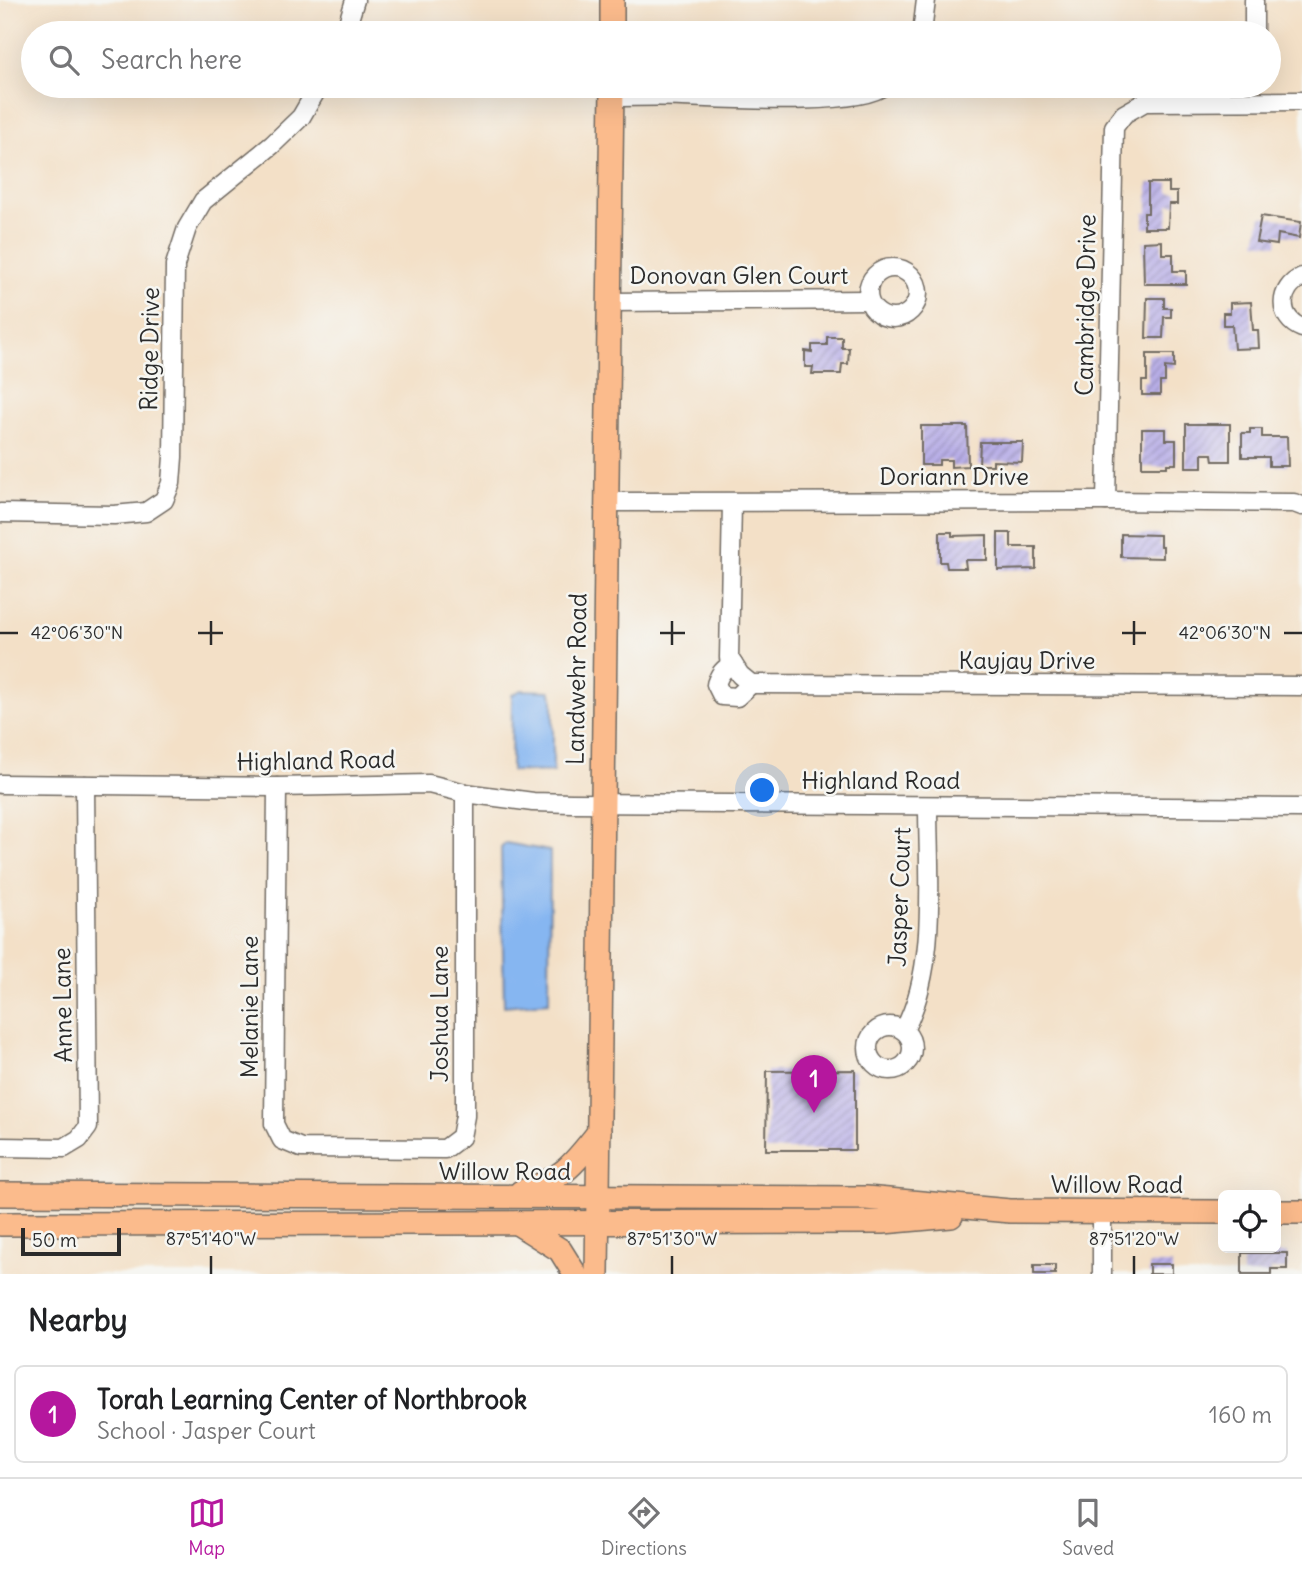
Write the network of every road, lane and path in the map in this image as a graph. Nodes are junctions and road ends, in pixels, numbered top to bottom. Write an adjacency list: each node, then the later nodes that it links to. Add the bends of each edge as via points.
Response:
1 (355, 0): 5 (street)
2 (612, 0): 6 (main road)
3 (926, 0): 7 (street)
4 (1254, 0): 8 (street)
5 (349, 21)
6 (612, 21)
7 (923, 21)
8 (1254, 21)
9 (312, 98): 24 (street, Ridge Drive, via 301,117 272,145 203,201 187,228 175,265 173,457 164,500 146,512 114,515)
10 (612, 98): 18 (main road, Landwehr Road)
11 (757, 98): 12 (street)
12 (823, 98)
13 (1193, 98): 20 (street, Cambridge Drive, via 1145,102 1124,114 1114,127)
14 (1281, 98): 15 (street)
15 (1302, 101)
16 (1302, 277): 19 (street, via 1288,287 1283,304 1289,320)
17 (868, 300): 18 (street, Donovan Glen Court)
18 (610, 302): 21 (main road, Landwehr Road)
19 (1302, 328)
20 (1106, 501): 22 (street, Doriann Drive); 23 (street, Doriann Drive)
21 (606, 502): 22 (street, Doriann Drive); 32 (main road, Landwehr Road)
22 (732, 503): 25 (street, via 729,658)
23 (1302, 506)
24 (0, 513)
25 (733, 664): 26 (street); 26 (street, Kayjay Drive, via 723,669 716,684 722,696 737,697)
26 (751, 684): 27 (street, Kayjay Drive)
27 (1302, 686)
28 (0, 784): 29 (street, Highland Road)
29 (85, 785): 30 (street, Highland Road); 37 (street, Anne Lane, via 88,1127 64,1148)
30 (276, 787): 31 (street, Highland Road, via 429,784); 38 (street, Melanie Lane, via 274,1124 282,1140 301,1148)
31 (465, 793): 32 (street, Highland Road); 38 (street, Joshua Lane, via 465,1116 461,1137 445,1149)
32 (601, 804): 33 (street, Highland Road); 36 (main road, Landwehr Road)
33 (928, 806): 34 (street, Highland Road); 35 (street, Jasper Court, via 927,954 913,1013)
34 (1302, 808)
35 (904, 1030)
36 (599, 1132): 40 (main road, via 573,1166 551,1181); 41 (main road, Landwehr Road)
37 (0, 1147)
38 (367, 1150)
39 (0, 1194): 40 (main road, Willow Road)
40 (501, 1198): 41 (main road, Willow Road)
41 (598, 1199): 42 (main road, Willow Road, via 866,1198); 47 (main road, Landwehr Road)
42 (1010, 1211): 43 (main road, Willow Road); 47 (main road, Willow Road, via 883,1222)
43 (1102, 1211): 44 (main road, Willow Road); 52 (street)
44 (1218, 1212)
45 (1281, 1212): 46 (main road)
46 (1302, 1212)
47 (598, 1222): 48 (main road, Willow Road); 51 (main road, Landwehr Road)
48 (517, 1223): 49 (main road, Willow Road); 50 (main road, via 560,1250)
49 (0, 1224)
50 (575, 1274)
51 (597, 1274)
52 (1102, 1274)

